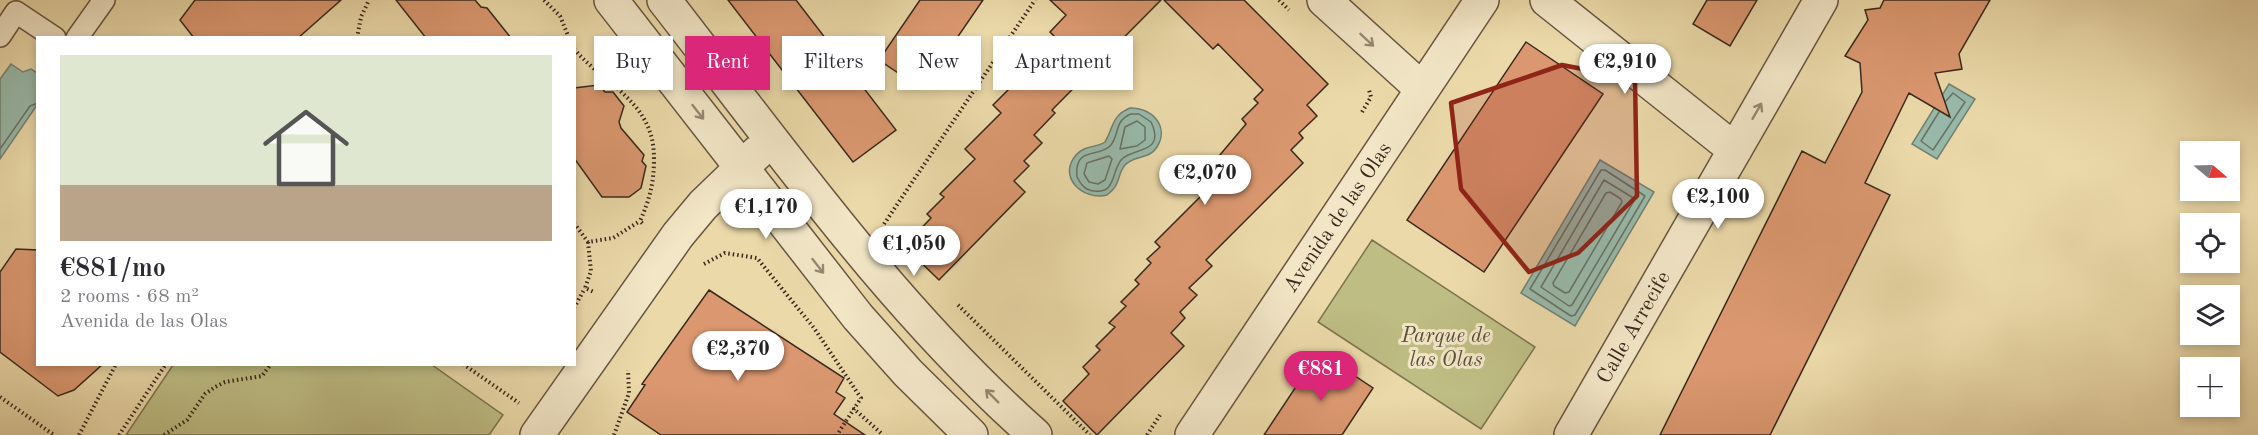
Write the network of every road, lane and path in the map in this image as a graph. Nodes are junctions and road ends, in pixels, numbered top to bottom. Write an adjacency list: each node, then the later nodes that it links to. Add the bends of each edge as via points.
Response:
1 (104, 0): 16 (lane)
2 (369, 0): 17 (path)
3 (544, 0): 18 (path, via 560,16)
4 (611, 0): 25 (street, one-way to 25)
5 (664, 0): 23 (street)
6 (1035, 0): 29 (path)
7 (1279, 0): 13 (path)
8 (1324, 0): 21 (street, one-way to 21)
9 (1482, 0): 21 (street, Avenida de las Olas)
10 (1547, 0): 24 (street)
11 (1821, 0): 24 (street, Calle Arrecife, one-way to 11)
12 (8, 7): 14 (lane); 15 (lane)
13 (1295, 16)
14 (0, 36)
15 (52, 36)
16 (78, 36)
17 (357, 36)
18 (568, 36)
19 (576, 51): 26 (path, via 637,107 652,134 653,186)
20 (1365, 86): 22 (path, via 1371,97)
21 (1422, 89): 55 (street, Avenida de las Olas)
22 (1358, 117)
23 (773, 139): 25 (street); 53 (street, one-way to 23, via 898,298)
24 (1735, 150): 56 (street, Calle Arrecife)
25 (741, 168): 48 (street, via 678,236); 52 (street, one-way to 52, via 858,317)
26 (640, 221): 28 (path); 30 (path, via 614,238)
27 (576, 226): 30 (path)
28 (648, 229)
29 (878, 234)
30 (588, 242): 32 (path, via 591,270)
31 (701, 267): 42 (path, via 725,253 748,255 765,266 814,328 861,398)
32 (585, 288): 33 (path); 34 (path)
33 (600, 296)
34 (576, 304)
35 (633, 363): 49 (path, via 627,372 628,393)
36 (115, 366): 45 (path)
37 (165, 366): 46 (path)
38 (270, 366): 47 (path, via 262,376 214,387 187,420)
39 (466, 366): 41 (path, via 519,403)
40 (0, 397): 44 (path)
41 (527, 401)
42 (853, 408): 50 (path); 51 (path)
43 (1164, 409): 54 (path)
44 (54, 435)
45 (79, 435)
46 (119, 435)
47 (164, 435)
48 (537, 435)
49 (614, 435)
50 (837, 435)
51 (883, 435)
52 (971, 435)
53 (1035, 435)
54 (1147, 435)
55 (1191, 435)
56 (1571, 435)

